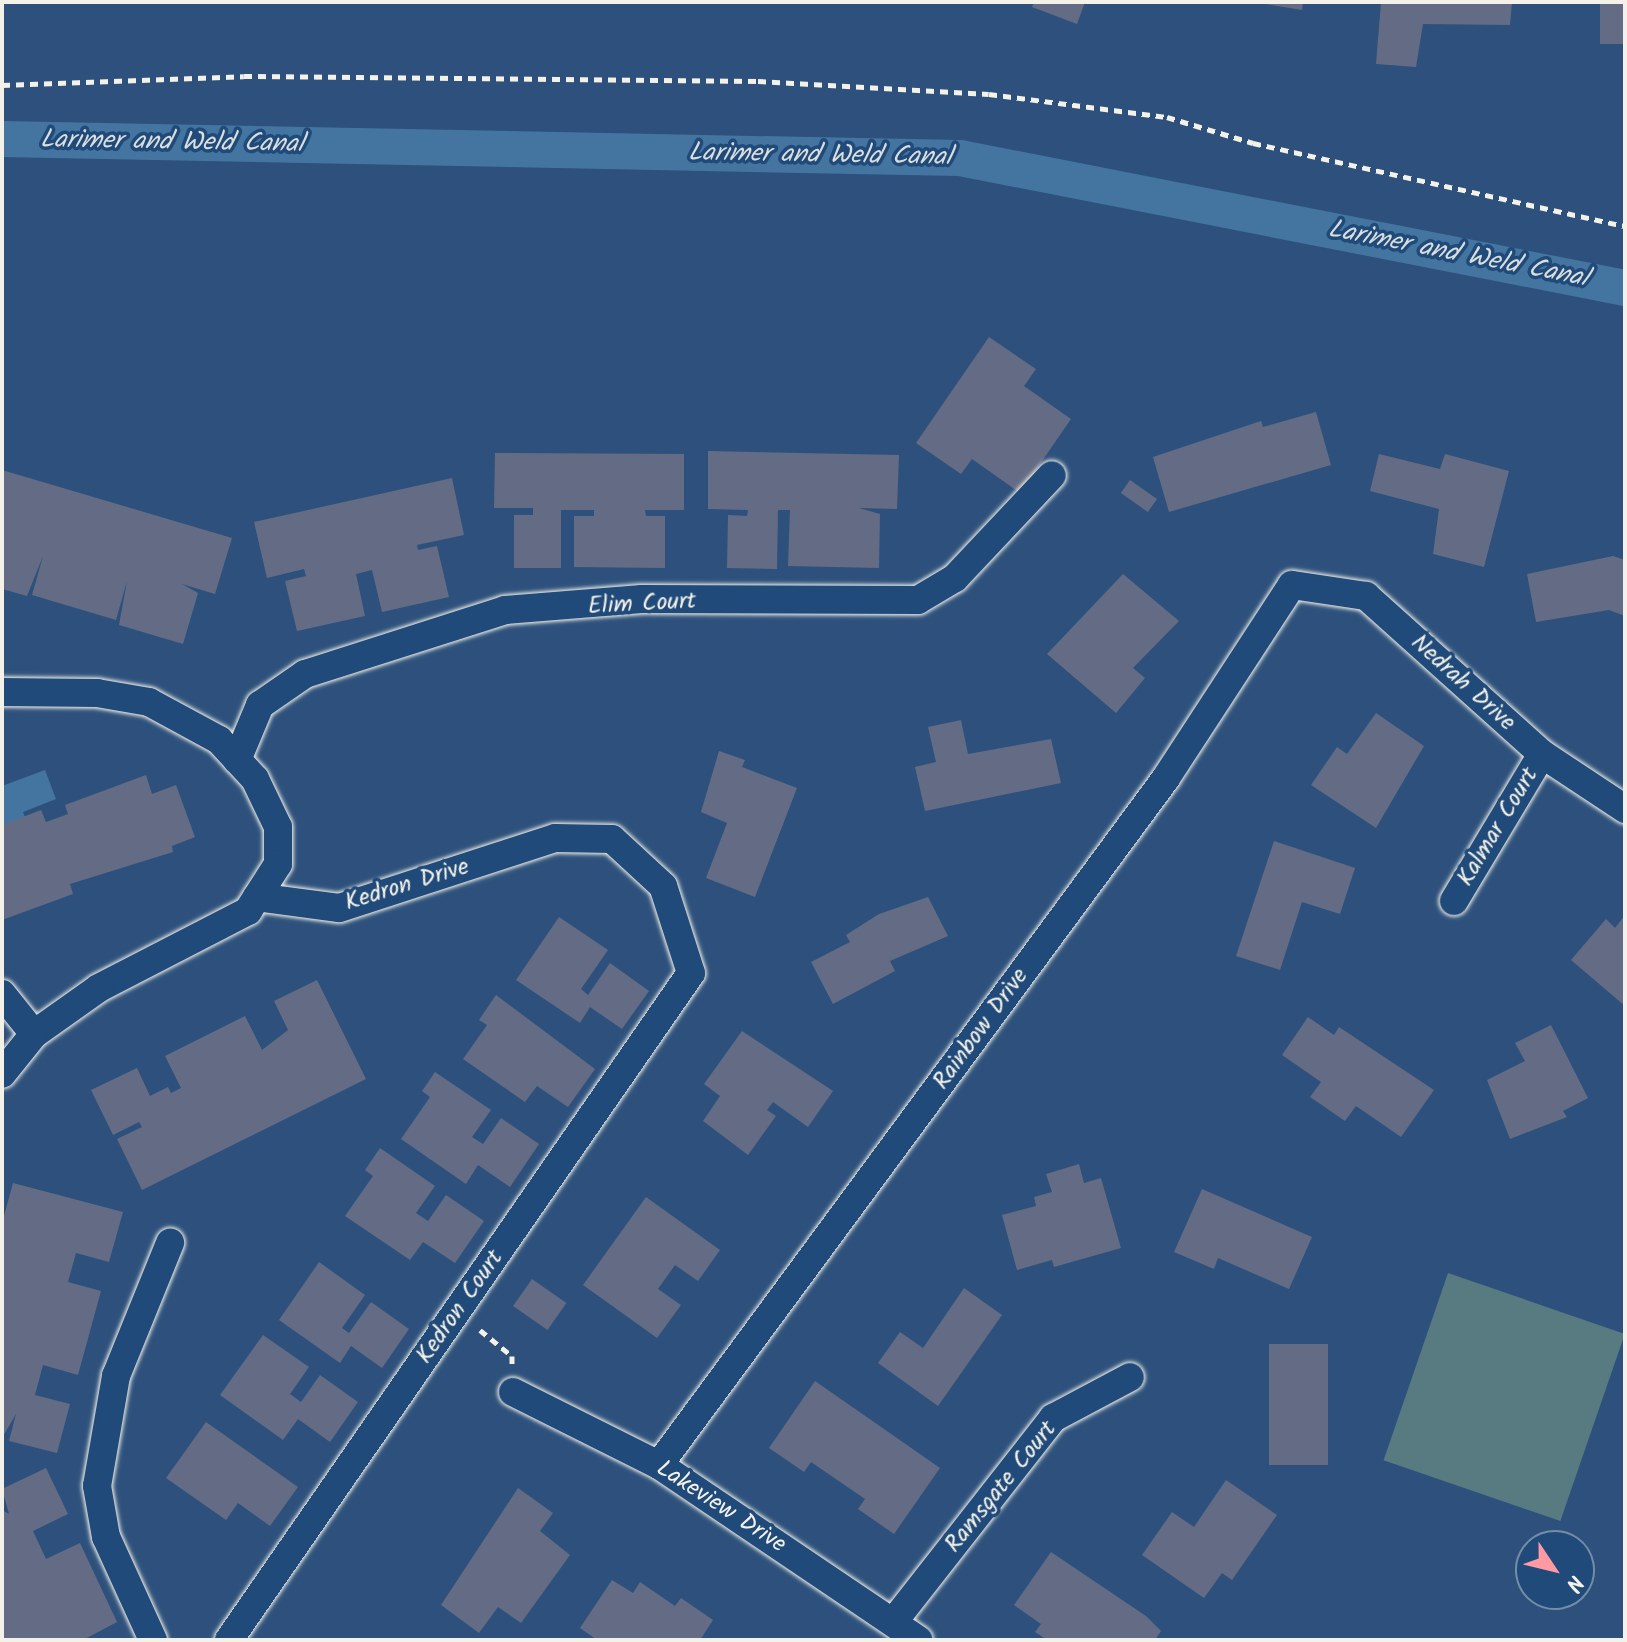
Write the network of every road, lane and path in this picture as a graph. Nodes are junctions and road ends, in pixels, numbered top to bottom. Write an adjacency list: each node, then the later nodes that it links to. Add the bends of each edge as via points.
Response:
1 (2, 85): 2 (path, via 244,76 758,81 989,94 1167,117 1284,151)
2 (1625, 226)
3 (1052, 475): 7 (street, Elim Court, via 955,578 918,600 642,599 505,610 305,674 260,705)
4 (1292, 585): 6 (street, Nedrah Drive, via 1366,596); 19 (street, Rainbow Drive, via 1166,778)
5 (2, 692): 7 (street, via 97,693 149,702 219,740)
6 (1542, 754): 8 (street, Nedrah Drive); 10 (street, Kalmar Court)
7 (237, 760): 9 (street, via 255,779 278,827 278,864)
8 (1625, 809)
9 (257, 897): 11 (street, Kedron Drive, via 339,908 555,838 612,839 663,886); 13 (street, via 248,911 99,988)
10 (1454, 901)
11 (691, 973): 16 (street, Kedron Court)
12 (2, 994): 13 (street)
13 (34, 1034): 14 (street)
14 (2, 1074)
15 (170, 1243): 21 (street, via 116,1376 97,1486 106,1537)
16 (457, 1311): 18 (path, via 512,1356); 22 (street, Kedron Court)
17 (1130, 1377): 20 (street, Ramsgate Court, via 1053,1418)
18 (513, 1392): 19 (street, Lakeview Drive)
19 (659, 1465): 20 (street, Lakeview Drive)
20 (894, 1621): 23 (street, Lakeview Drive)
21 (153, 1640)
22 (229, 1640)
23 (918, 1640)

